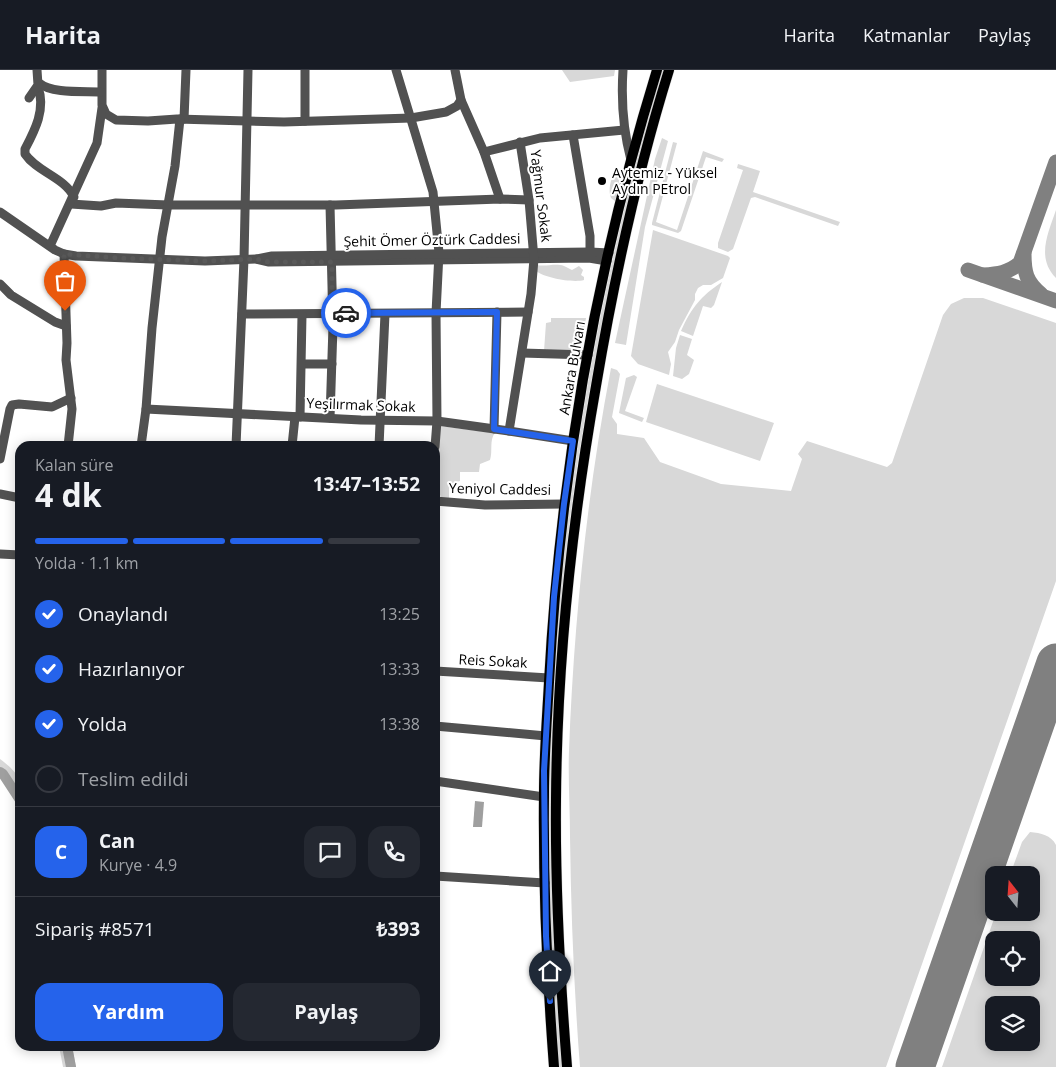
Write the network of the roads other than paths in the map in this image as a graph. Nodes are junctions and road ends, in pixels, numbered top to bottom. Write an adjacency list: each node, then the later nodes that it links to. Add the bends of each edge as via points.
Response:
1 (37, 70): 11 (street)
2 (102, 70): 12 (street)
3 (186, 70): 17 (street)
4 (248, 70): 18 (street)
5 (305, 70): 19 (street)
6 (396, 70): 16 (street)
7 (455, 70): 14 (street)
8 (623, 70): 20 (street)
9 (657, 70): 24 (main road, Ankara Bulvarı)
10 (669, 70): 87 (main road, Ankara Bulvarı, via 649,138 612,293 584,451 570,555 562,641 556,798 559,951)
11 (38, 85): 12 (street, via 49,89); 13 (street); 26 (street, via 39,120 25,154 31,162 69,189)
12 (101, 92): 15 (street)
13 (29, 98)
14 (460, 100): 16 (street, via 457,106 446,112); 23 (street)
15 (102, 108): 17 (street, via 112,118 122,121); 26 (street, via 97,143)
16 (411, 118): 19 (street); 28 (street)
17 (182, 119): 18 (street); 29 (street)
18 (247, 121): 19 (street); 30 (street)
19 (305, 121)
20 (624, 130): 21 (street); 24 (street)
21 (573, 135): 22 (street); 34 (street)
22 (520, 142): 23 (street); 27 (street, Yağmur Sokak)
23 (484, 152): 25 (street)
24 (631, 160): 38 (main road, Ankara Bulvarı)
25 (500, 199): 27 (street); 28 (street)
26 (72, 200): 29 (street, via 101,206 116,203); 33 (street)
27 (529, 200): 36 (street, Yağmur Sokak)
28 (434, 202): 31 (street); 37 (street)
29 (168, 205): 30 (street); 40 (street)
30 (245, 205): 31 (street); 41 (street)
31 (330, 205): 39 (street)
32 (0, 212): 33 (street, Şehit Ömer Öztürk Caddesi)
33 (50, 246): 35 (street, Şehit Ömer Öztürk Caddesi)
34 (590, 252): 36 (street, Şehit Ömer Öztürk Caddesi); 38 (street, Şehit Ömer Öztürk Caddesi)
35 (64, 254): 40 (street, Şehit Ömer Öztürk Caddesi); 50 (street)
36 (534, 256): 37 (street, Şehit Ömer Öztürk Caddesi); 38 (street, Şehit Ömer Öztürk Caddesi); 45 (street, Yağmur Sokak)
37 (439, 257): 39 (street, Şehit Ömer Öztürk Caddesi); 46 (street)
38 (608, 257): 52 (main road, Ankara Bulvarı)
39 (331, 258): 41 (street, Şehit Ömer Öztürk Caddesi, via 272,256); 43 (street)
40 (160, 259): 41 (street, Şehit Ömer Öztürk Caddesi); 56 (street)
41 (244, 259): 47 (street)
42 (0, 284): 50 (street, via 15,297)
43 (332, 312): 48 (street); 49 (street); 54 (street)
44 (497, 312): 45 (street); 46 (street); 62 (street)
45 (528, 312): 51 (street, Yağmur Sokak)
46 (436, 313): 48 (street); 61 (street)
47 (242, 314): 49 (street); 57 (street)
48 (385, 314): 60 (street)
49 (302, 315): 53 (street)
50 (66, 326): 55 (street)
51 (522, 353): 52 (street); 63 (street, Yağmur Sokak)
52 (588, 355): 70 (main road, Ankara Bulvarı)
53 (302, 364): 54 (street); 58 (street)
54 (332, 364): 59 (street)
55 (71, 398): 64 (street); 71 (street, via 52,407 12,405)
56 (146, 409): 57 (street, Yeşilırmak Sokak); 65 (street)
57 (238, 414): 58 (street, Yeşilırmak Sokak); 66 (street)
58 (297, 417): 59 (street, Yeşilırmak Sokak); 67 (street)
59 (330, 418): 60 (street, Yeşilırmak Sokak)
60 (380, 420): 61 (street, Yeşilırmak Sokak); 68 (street)
61 (436, 422): 62 (street, Yeşilırmak Sokak); 69 (street)
62 (494, 429): 63 (street, Yeşilırmak Sokak)
63 (510, 431): 70 (street, Yeşilırmak Sokak)
64 (69, 441)
65 (143, 441)
66 (236, 441)
67 (293, 441)
68 (379, 441)
69 (435, 441)
70 (573, 441): 75 (main road, Ankara Bulvarı)
71 (0, 459)
72 (0, 494): 73 (street)
73 (15, 497)
74 (440, 502): 75 (street, Yeniyol Caddesi)
75 (564, 504): 79 (main road, Ankara Bulvarı)
76 (0, 554): 77 (street)
77 (15, 555)
78 (440, 671): 79 (street, Reis Sokak)
79 (549, 678): 81 (main road, Ankara Bulvarı)
80 (440, 726): 81 (street)
81 (546, 736): 83 (main road, Ankara Bulvarı)
82 (440, 782): 83 (street)
83 (544, 797): 85 (main road, Ankara Bulvarı)
84 (440, 876): 85 (street)
85 (545, 882): 86 (main road, Ankara Bulvarı)
86 (554, 1067)
87 (567, 1067)

